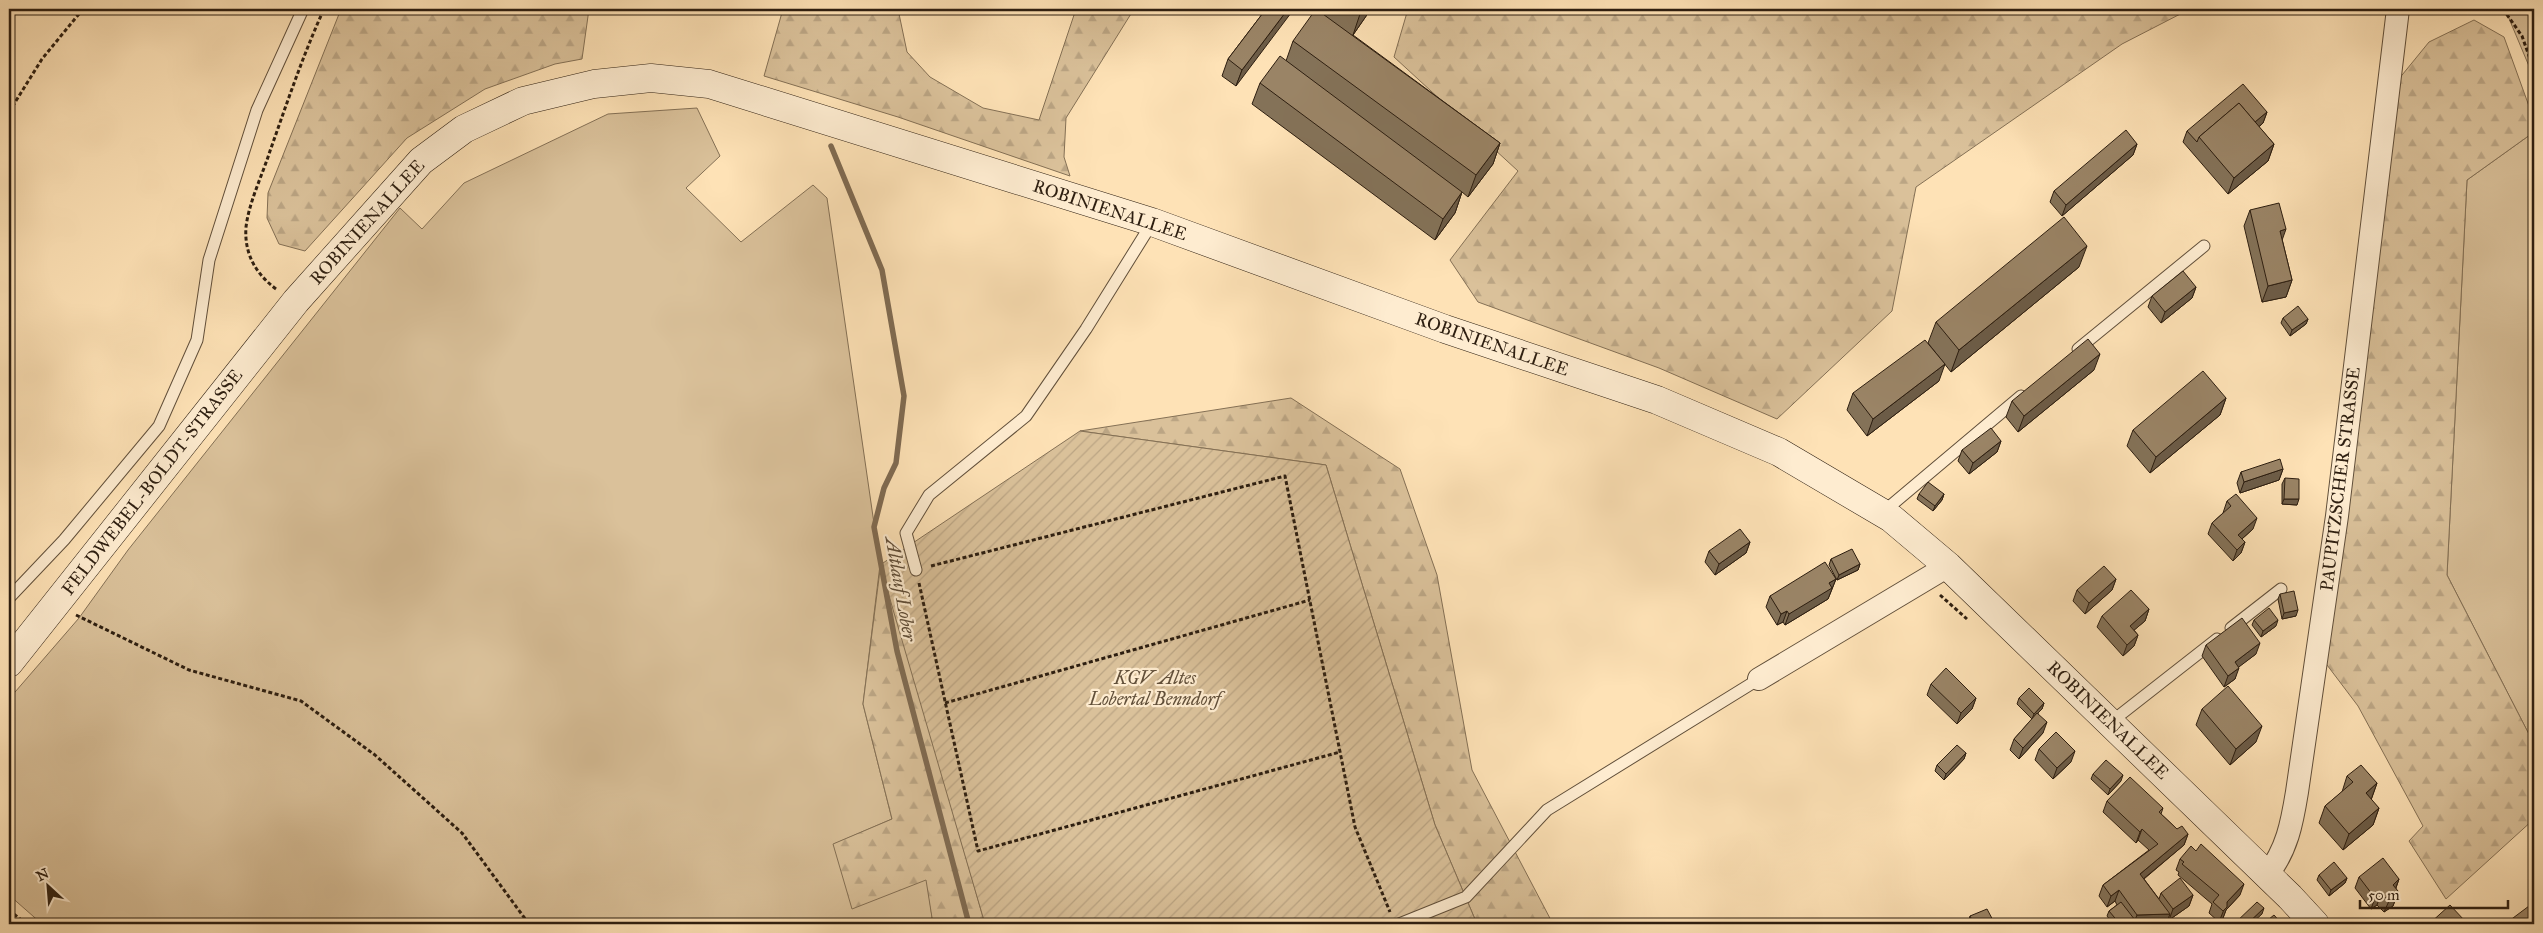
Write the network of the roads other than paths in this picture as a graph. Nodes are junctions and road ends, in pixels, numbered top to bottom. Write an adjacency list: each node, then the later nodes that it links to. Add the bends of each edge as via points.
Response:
1 (303, 9): 12 (lane, via 257,110 209,260 197,340 159,426 64,540)
2 (2398, 9): 16 (street, PAUPITZSCHER STRASSE, via 2337,516 2297,792 2290,834)
3 (1152, 222): 5 (street, ROBINIENALLEE, via 718,86 652,78 594,84 523,101 464,129 421,161); 8 (street, ROBINIENALLEE, via 1445,329 1656,400 1779,452); 10 (lane, via 1086,329 1026,416 929,495 906,534)
4 (2204, 246): 6 (lane)
5 (296, 301): 13 (street, FELDWEBEL-BOLDT-STRASSE)
6 (2067, 358)
7 (2029, 389): 8 (lane)
8 (1882, 513): 9 (street, ROBINIENALLEE)
9 (1948, 566): 14 (street); 15 (street, ROBINIENALLEE)
10 (916, 570)
11 (2281, 588): 15 (lane)
12 (9, 598)
13 (9, 663)
14 (1759, 679): 17 (lane, via 1547,810 1466,897)
15 (2111, 722): 16 (street, ROBINIENALLEE)
16 (2267, 875): 18 (street)
17 (1396, 920)
18 (2315, 924)

